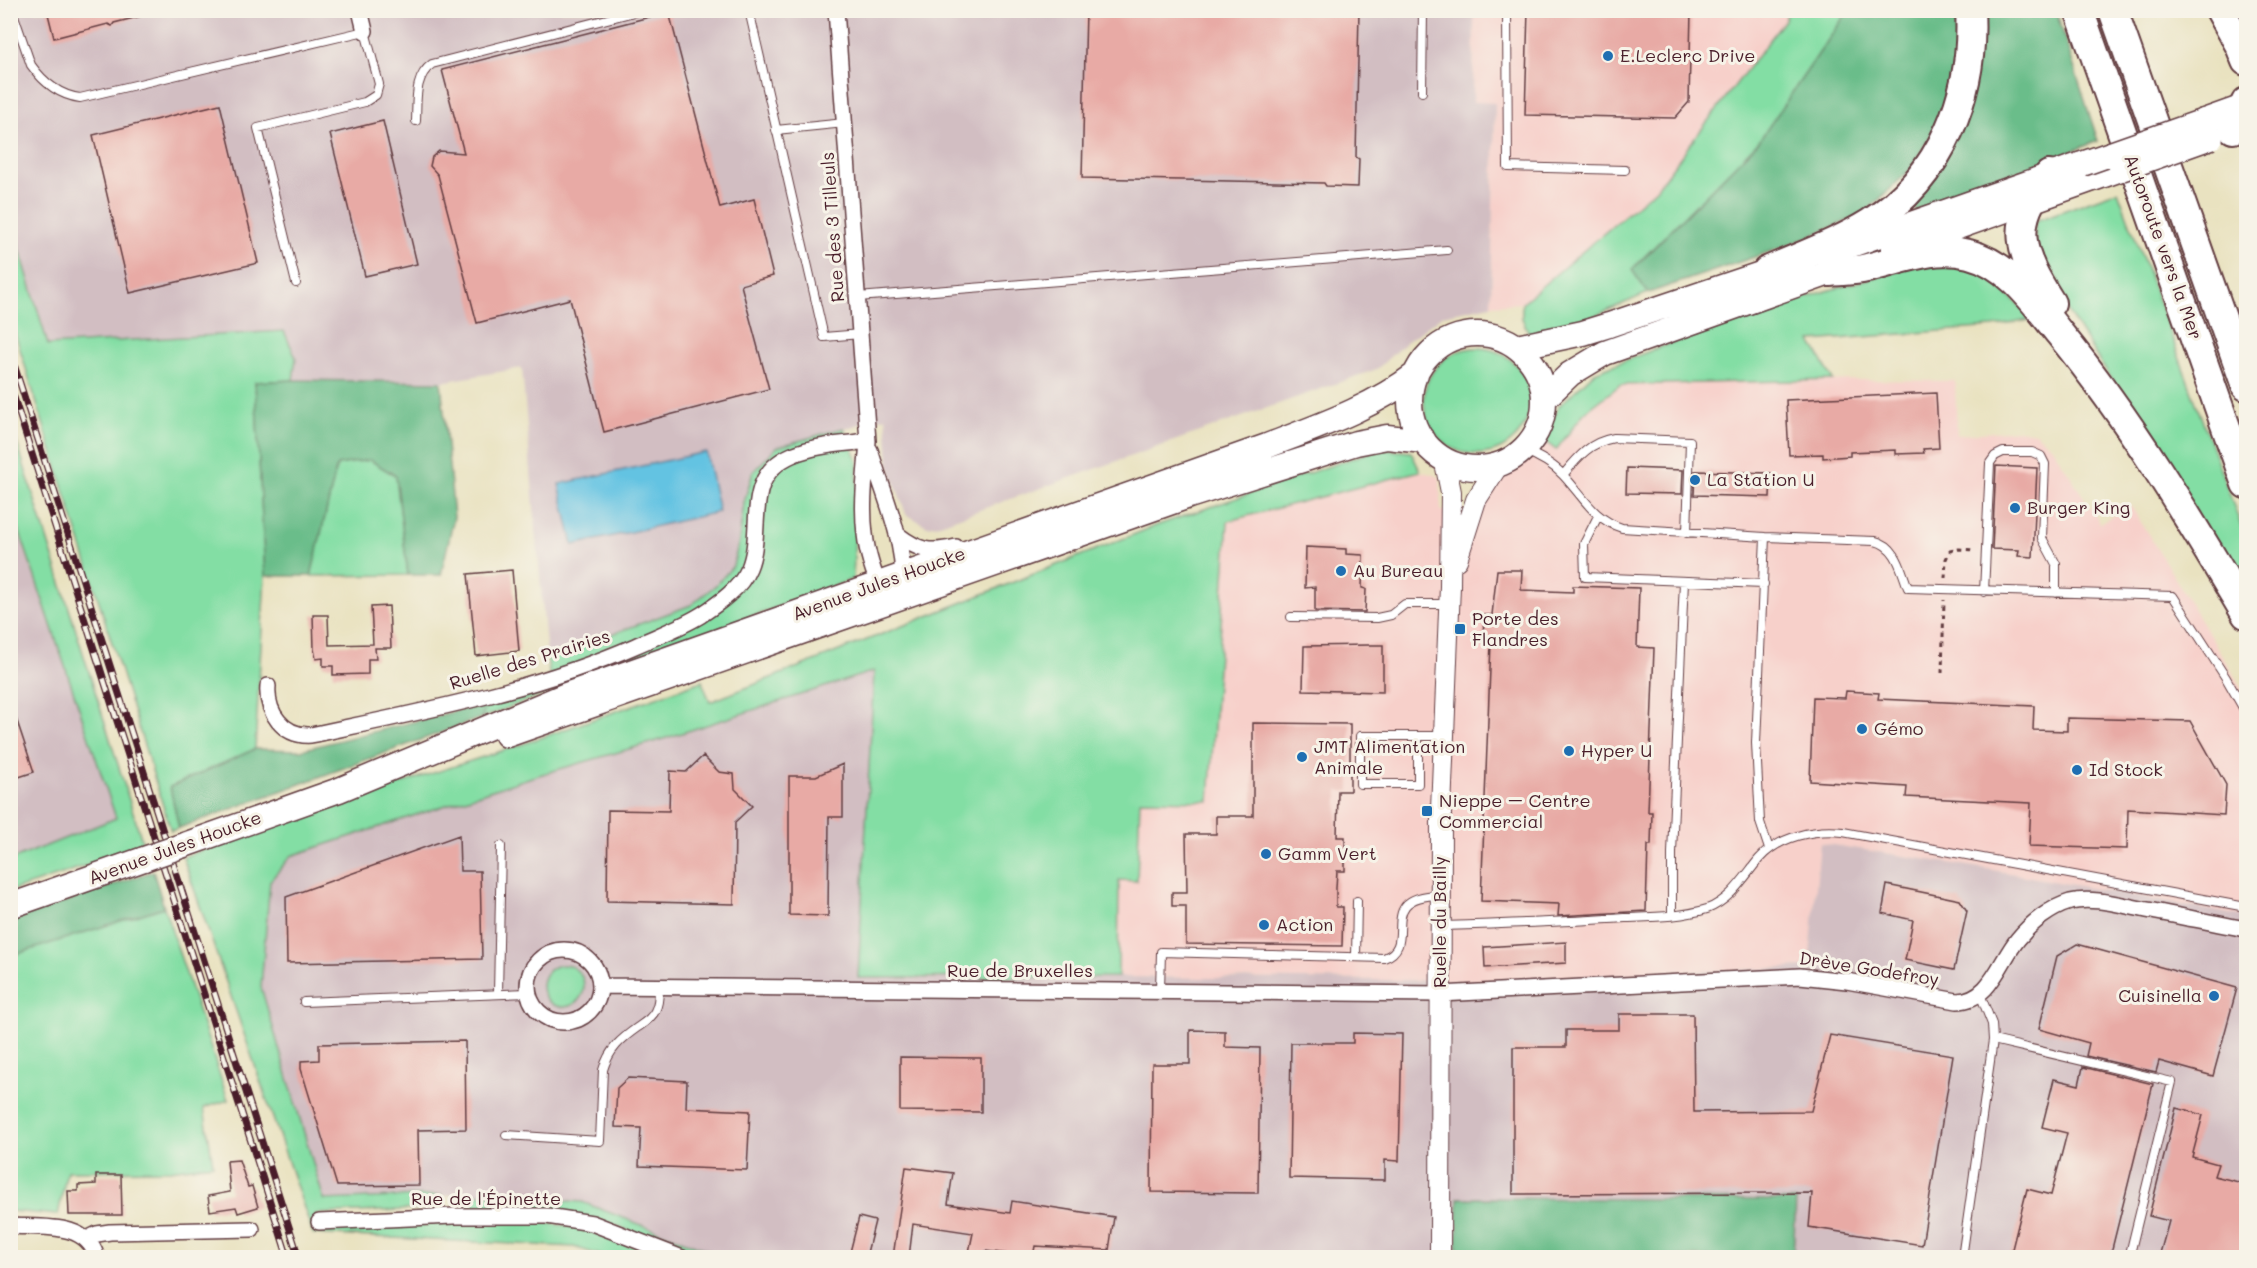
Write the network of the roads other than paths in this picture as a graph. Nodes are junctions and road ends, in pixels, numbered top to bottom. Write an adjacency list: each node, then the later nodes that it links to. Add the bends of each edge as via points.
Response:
1 (12, 10): 12 (lane, via 31,65 43,80 62,93 80,98)
2 (360, 10): 12 (street)
3 (642, 10): 16 (lane, via 432,64 419,79)
4 (748, 10): 18 (lane)
5 (836, 10): 17 (street, Rue des 3 Tilleuls)
6 (1423, 10): 14 (lane)
7 (1508, 10): 19 (lane, via 1508,167)
8 (1970, 10): 24 (highway, via 1964,90 1949,131 1928,169 1896,204 1870,223)
9 (2079, 10): 40 (highway, Autoroute vers la Mer)
10 (2113, 10): 32 (highway)
11 (2220, 10): 13 (highway)
12 (366, 31): 26 (lane, via 379,84 376,95 366,102 258,128)
13 (2244, 52)
14 (1422, 92)
15 (2233, 118): 20 (main road, bridge)
16 (416, 121)
17 (845, 123): 18 (lane); 27 (street, Rue des 3 Tilleuls)
18 (776, 130): 28 (lane, via 824,337)
19 (1625, 170)
20 (2085, 172): 21 (main road); 22 (main road)
21 (2049, 176): 22 (highway); 24 (main road)
22 (2031, 201): 25 (main road); 31 (highway, via 2023,227 2025,256)
23 (1447, 250): 27 (lane)
24 (1767, 272): 29 (main road, via 1583,333)
25 (1830, 272): 31 (highway, via 1868,268 1931,251 1956,251 1982,259 2020,287); 33 (main road, via 1605,353 1570,374)
26 (296, 283)
27 (858, 297): 28 (street, Rue des 3 Tilleuls)
28 (861, 334): 34 (street, Rue des 3 Tilleuls)
29 (1517, 347): 30 (main road, via 1490,335 1460,336 1434,350); 33 (main road, via 1537,370)
30 (1416, 374): 35 (main road, via 1411,408); 42 (main road, Avenue Jules Houcke, via 1388,394 1335,420)
31 (2097, 379): 52 (highway)
32 (2247, 386)
33 (1544, 399): 36 (main road, via 1539,427)
34 (868, 441): 44 (street, Rue des 3 Tilleuls); 48 (street, Rue des 3 Tilleuls, via 864,532 870,559); 54 (street, Ruelle des Prairies, via 804,450 777,464 758,496 750,566 740,583 690,621 616,654 483,697 304,736 289,731 276,719 269,704)
35 (1424, 441): 37 (main road); 48 (main road, Avenue Jules Houcke, via 1388,437 1325,452)
36 (1523, 450): 38 (main road); 39 (lane)
37 (1443, 458): 38 (main road, via 1474,468); 51 (street, Ruelle du Bailly, via 1451,492)
38 (1499, 464): 51 (street, Ruelle du Bailly, via 1472,510)
39 (1563, 475): 41 (lane); 43 (lane, via 1587,448 1604,440 1690,441)
40 (2247, 484)
41 (1598, 516): 43 (lane, via 1623,528); 46 (lane, via 1584,544 1585,577)
42 (1043, 526): 44 (street, via 935,551 918,548); 48 (main road, Avenue Jules Houcke)
43 (1687, 533): 45 (lane)
44 (898, 535): 48 (street, Rue des 3 Tilleuls)
45 (1765, 537): 47 (lane); 49 (lane, via 1880,542 1895,556 1908,588)
46 (1684, 581): 47 (lane); 64 (lane)
47 (1764, 584): 59 (lane, via 1756,743 1760,822)
48 (892, 590): 62 (main road, Avenue Jules Houcke, bridge, via 444,758 339,790)
49 (1984, 592): 50 (lane); 50 (lane, via 1990,463 2003,452 2032,452 2041,456 2046,469 2042,538 2056,564)
50 (2056, 593): 55 (lane, via 2173,596)
51 (1449, 595): 53 (lane, via 1405,604 1391,615 1377,618); 57 (street, Ruelle du Bailly)
52 (2247, 614)
53 (1292, 617)
54 (268, 686)
55 (2247, 713)
56 (1418, 736): 56 (lane, via 1360,736 1360,784 1418,784); 57 (lane)
57 (1443, 736): 60 (street, Ruelle du Bailly)
58 (501, 846): 71 (lane)
59 (1770, 849): 63 (lane, via 1810,832 1832,831); 64 (lane, via 1717,904)
60 (1440, 895): 65 (street, Ruelle du Bailly); 67 (lane, via 1418,896 1408,903 1401,916 1400,942 1390,956)
61 (1357, 901): 67 (lane)
62 (10, 906)
63 (2247, 907)
64 (1672, 915): 65 (lane)
65 (1440, 926): 73 (street, Ruelle du Bailly)
66 (2247, 929): 74 (street, via 2079,900 2044,915 2026,930)
67 (1356, 957): 70 (lane, via 1161,952)
68 (601, 986): 69 (street, Rue de Bruxelles); 72 (street, via 591,1010 567,1022 542,1015); 72 (street, via 590,960 578,952 557,950 533,965)
69 (659, 988): 70 (street, Rue de Bruxelles); 77 (lane, via 653,1015 623,1037 605,1060 600,1141)
70 (1160, 990): 73 (street, Rue de Bruxelles)
71 (498, 993): 72 (lane); 75 (lane)
72 (528, 993)
73 (1440, 994): 74 (street, Drève Godefroy, via 1784,976 1832,979 1949,1001 1965,1001); 84 (street, Ruelle du Bailly)
74 (1980, 994): 76 (lane, via 1992,1024)
75 (304, 1002)
76 (1993, 1040): 85 (lane); 86 (lane, via 2172,1082)
77 (506, 1135)
78 (319, 1222): 83 (street, Rue de l'Épinette, via 547,1216 592,1223)
79 (10, 1226): 81 (street, via 68,1230)
80 (252, 1229): 81 (street, via 110,1232)
81 (87, 1239): 82 (street)
82 (97, 1257)
83 (682, 1257)
84 (1440, 1257)
85 (1962, 1257)
86 (2129, 1257)

